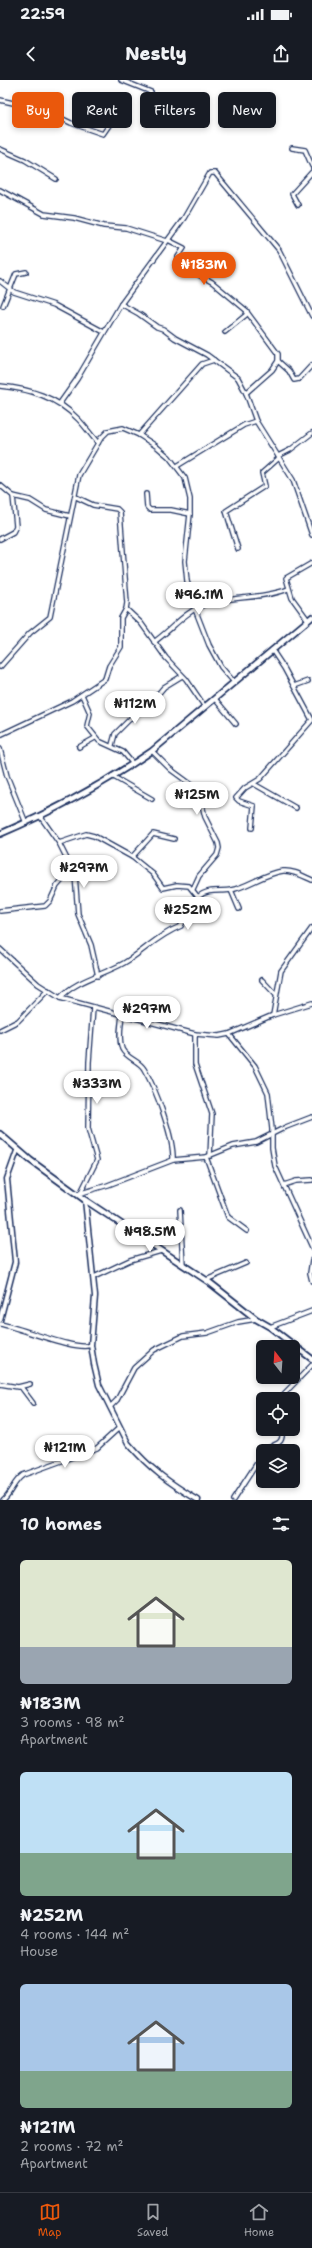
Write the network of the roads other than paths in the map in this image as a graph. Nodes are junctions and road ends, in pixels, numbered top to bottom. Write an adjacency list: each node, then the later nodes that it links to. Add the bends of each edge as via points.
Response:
1 (121, 80): 2 (street)
2 (151, 92)
3 (0, 100): 4 (street, via 44,110)
4 (72, 123)
5 (86, 128): 6 (street, via 103,134)
6 (107, 128)
7 (0, 148): 11 (street)
8 (292, 148): 9 (street, via 305,150)
9 (312, 166)
10 (312, 172): 13 (street, via 292,194)
11 (56, 179)
12 (0, 190): 14 (street, via 44,214 126,228)
13 (298, 205)
14 (168, 241): 18 (street); 20 (street, via 184,248 178,257 179,264 212,282); 21 (street, via 208,175 214,173 279,250)
15 (26, 272): 17 (street, via 16,274)
16 (0, 281): 17 (street)
17 (12, 289): 19 (street); 22 (street, via 66,311)
18 (121, 304): 22 (street); 24 (street)
19 (3, 306)
20 (247, 311): 23 (street, via 246,315); 25 (street, via 278,354)
21 (312, 316)
22 (104, 332): 29 (street)
23 (225, 332)
24 (214, 360): 28 (street, via 238,378); 32 (street, via 197,368)
25 (278, 361): 26 (street, via 294,380); 28 (street, via 272,370)
26 (312, 365)
27 (0, 386): 29 (street, via 45,396)
28 (246, 393): 30 (street)
29 (60, 403): 33 (street)
30 (256, 421): 34 (street); 35 (street, via 244,425)
31 (312, 433): 34 (street)
32 (139, 435): 33 (street, via 123,428 108,432); 35 (street)
33 (98, 443): 39 (street, via 79,475)
34 (278, 457): 42 (street, via 293,480); 44 (street, via 262,473 265,486 226,511)
35 (177, 466): 40 (street, via 187,485)
36 (0, 485): 38 (street)
37 (146, 494): 40 (street, via 147,507 150,510 171,510)
38 (13, 496): 41 (street, via 30,500 46,510); 43 (street, via 16,526 13,532)
39 (76, 497): 41 (street); 47 (street, via 93,505 120,512)
40 (190, 514): 48 (street, via 185,569)
41 (70, 516): 52 (street, via 50,617 30,633)
42 (312, 535)
43 (0, 539)
44 (238, 550)
45 (312, 563): 46 (street, via 286,578)
46 (288, 589): 48 (street, via 217,601); 49 (street, via 295,606)
47 (126, 609): 50 (street, via 141,623); 57 (street, via 121,618 120,652 112,661 105,679)
48 (195, 609): 50 (street); 55 (street, via 209,645 221,667)
49 (310, 618): 51 (main road)
50 (154, 642): 53 (street)
51 (272, 650): 55 (main road); 56 (street)
52 (0, 667)
53 (182, 676): 59 (street); 64 (street, via 164,687 115,734)
54 (308, 681): 56 (street)
55 (234, 682): 58 (main road)
56 (294, 686): 60 (street)
57 (82, 695): 62 (street); 63 (street, via 90,713 86,726)
58 (215, 699): 59 (main road); 61 (street)
59 (205, 707): 67 (main road)
60 (312, 720): 70 (street)
61 (236, 724)
62 (0, 736)
63 (95, 738): 64 (street, via 102,744); 65 (street)
64 (112, 746): 68 (street, via 126,754)
65 (79, 747)
66 (0, 749): 74 (street, via 7,776)
67 (152, 751): 68 (main road); 82 (street, via 170,769 196,788 205,817 218,843 217,855)
68 (133, 764): 69 (main road)
69 (112, 776): 71 (street); 73 (main road)
70 (254, 784): 72 (street); 75 (street, via 245,788 236,798 254,806)
71 (152, 799)
72 (296, 808)
73 (40, 816): 74 (main road); 78 (street)
74 (26, 823): 76 (main road)
75 (252, 828)
76 (0, 834)
77 (174, 839): 79 (street, via 153,834)
78 (59, 843): 79 (street, via 86,834); 80 (street)
79 (132, 857): 82 (street, via 153,874 163,888 184,885)
80 (72, 869): 86 (street, via 57,886 45,906); 89 (street, via 78,914 91,945)
81 (312, 880): 83 (street, via 294,872 283,871)
82 (193, 888): 84 (street)
83 (231, 890): 84 (street, via 215,890); 85 (street)
84 (198, 897): 89 (street, via 181,926 169,931 127,962)
85 (239, 909)
86 (0, 911)
87 (312, 928): 92 (street, via 283,967)
88 (0, 949): 91 (street, via 14,964)
89 (98, 976): 93 (street, via 69,988)
90 (262, 980): 92 (street)
91 (48, 990): 93 (street); 98 (street, via 18,1021)
92 (276, 995): 97 (street)
93 (60, 998): 95 (street)
94 (312, 1004): 97 (street)
95 (93, 1008): 96 (street); 109 (street, via 88,1128 97,1160)
96 (122, 1015): 99 (street); 106 (street, via 122,1047 125,1054 140,1064 148,1076 172,1143)
97 (273, 1015): 100 (street)
98 (0, 1030)
99 (195, 1034): 100 (street); 105 (street, via 195,1064 212,1114)
100 (229, 1034): 103 (street, via 255,1066 268,1093)
101 (312, 1117): 103 (street)
102 (0, 1134): 104 (main road)
103 (271, 1135): 105 (street, via 256,1142 233,1146); 108 (street, via 273,1156)
104 (17, 1151): 109 (main road); 123 (street, via 7,1179 15,1262)
105 (208, 1157): 106 (street); 112 (street, via 228,1217)
106 (173, 1160): 109 (street, via 108,1185)
107 (312, 1180): 108 (street)
108 (284, 1185): 113 (street)
109 (79, 1193): 110 (main road)
110 (85, 1200): 114 (main road); 118 (street)
111 (180, 1210): 117 (street)
112 (247, 1230)
113 (312, 1247)
114 (161, 1251): 117 (main road); 118 (street, via 130,1260)
115 (312, 1260): 120 (street)
116 (246, 1263): 119 (street)
117 (183, 1265): 119 (main road)
118 (94, 1277): 126 (street, via 95,1305)
119 (206, 1280): 122 (main road)
120 (312, 1281)
121 (312, 1310): 125 (street)
122 (256, 1319): 125 (main road); 134 (street, via 183,1336 154,1350 134,1368 117,1400)
123 (0, 1320)
124 (0, 1324): 126 (street, via 73,1345)
125 (270, 1327): 127 (main road)
126 (91, 1345): 134 (street, via 99,1385)
127 (312, 1359)
128 (312, 1365): 132 (street)
129 (0, 1384): 131 (street)
130 (30, 1384): 131 (street)
131 (20, 1386): 133 (street)
132 (286, 1392)
133 (33, 1403)
134 (110, 1407): 135 (street)
135 (120, 1427): 137 (street, via 97,1448 23,1475 13,1483 11,1491); 138 (street, via 132,1447 163,1478)
136 (256, 1465): 139 (street)
137 (3, 1500)
138 (198, 1500)
139 (233, 1500)

